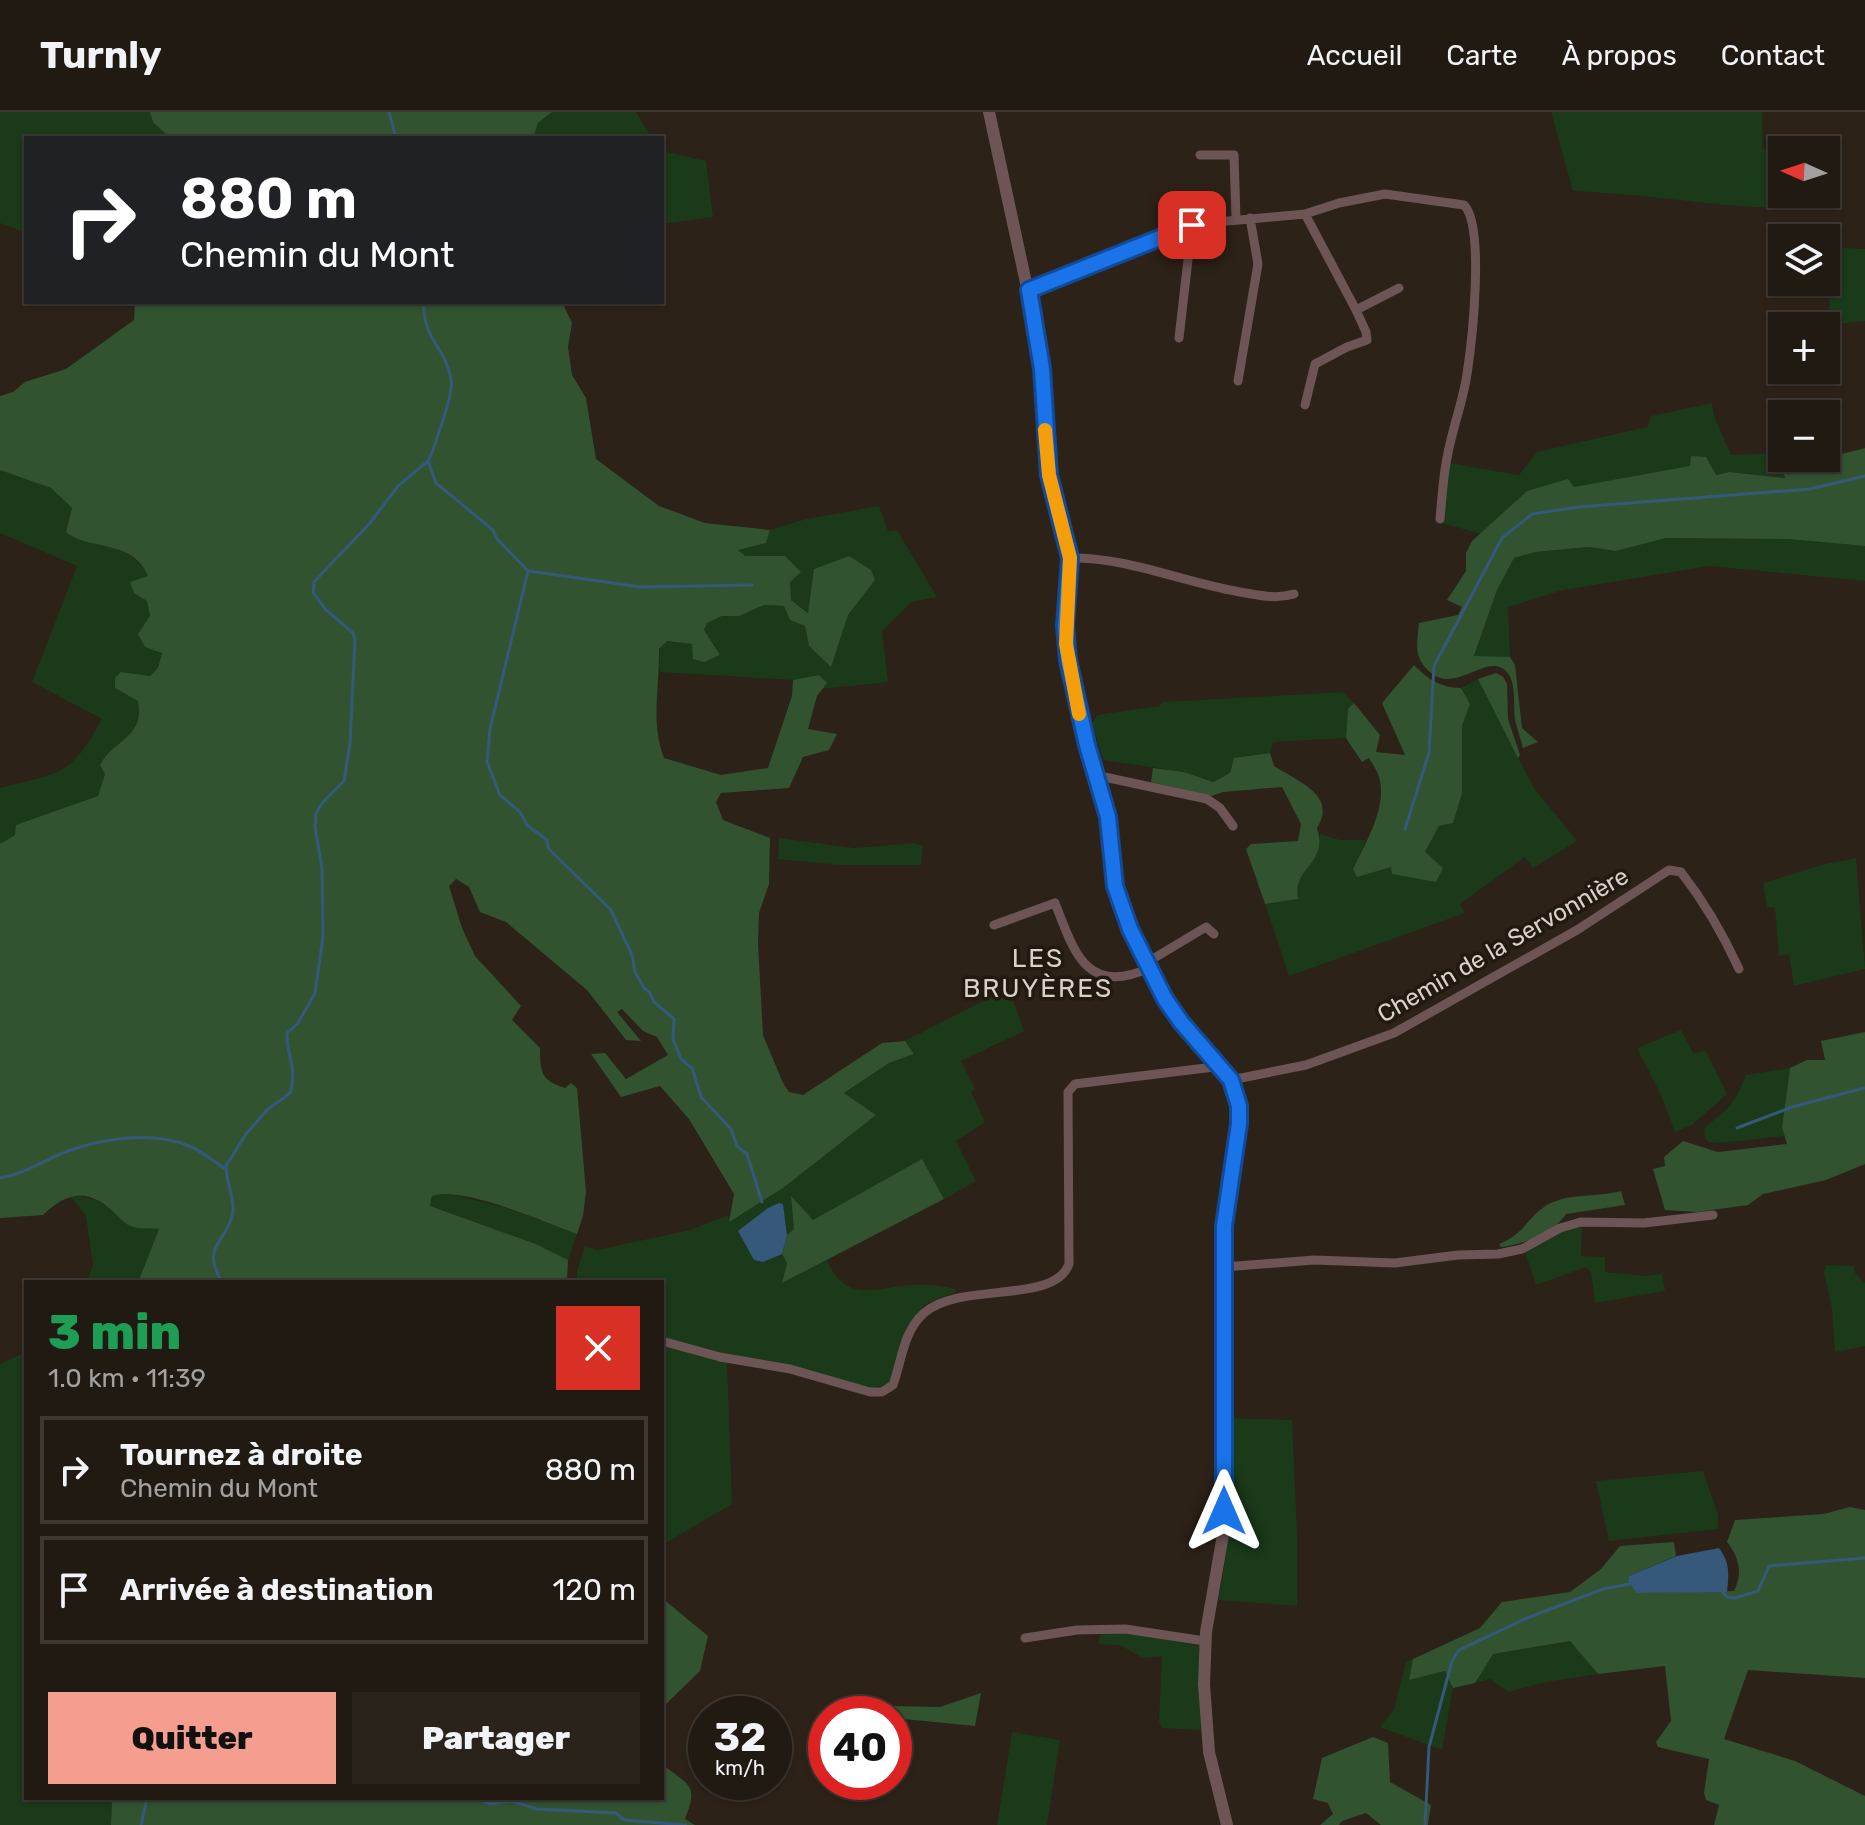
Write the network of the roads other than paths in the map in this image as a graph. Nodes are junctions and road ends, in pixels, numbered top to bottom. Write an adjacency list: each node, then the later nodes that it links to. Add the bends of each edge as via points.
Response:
1 (989, 112): 8 (street)
2 (1200, 155): 5 (street, via 1234,155)
3 (1305, 214): 4 (street); 9 (street); 13 (street, via 1385,194 1453,202 1464,205 1471,216 1471,338)
4 (1250, 218): 5 (street); 11 (street, via 1258,264)
5 (1236, 219): 6 (street)
6 (1192, 225): 8 (street); 10 (street)
7 (1399, 288): 9 (street)
8 (1029, 290): 14 (street, via 1042,369 1049,475)
9 (1356, 310): 12 (street, via 1367,340 1315,364)
10 (1179, 338)
11 (1238, 381)
12 (1305, 405)
13 (1440, 519)
14 (1070, 558): 15 (street, via 1095,557 1210,588 1279,598); 16 (street, via 1066,644)
15 (1294, 594)
16 (1095, 775): 17 (street, via 1207,799); 20 (street, via 1108,817 1115,886)
17 (1233, 826)
18 (994, 925): 20 (street, via 1055,903 1076,954 1088,969 1115,978)
19 (1214, 934): 20 (street, via 1206,927)
20 (1148, 966): 22 (street, via 1172,1011)
21 (1739, 969): 23 (street, Chemin de la Servonnière, via 1707,908 1681,872 1669,870 1589,924 1394,1033 1306,1065)
22 (1222, 1066): 23 (street); 26 (street, via 1075,1084 1068,1092 1066,1273 1047,1286 939,1302 916,1323 901,1351 893,1385 882,1392)
23 (1231, 1080): 25 (street, via 1239,1124 1225,1209)
24 (1713, 1215): 25 (street, via 1644,1223 1581,1222 1498,1254 1395,1263 1332,1259)
25 (1224, 1267): 28 (street, via 1224,1529)
26 (664, 1342)
27 (1025, 1638): 28 (street, via 1125,1629)
28 (1205, 1641): 29 (street, via 1205,1722)
29 (1227, 1825)

